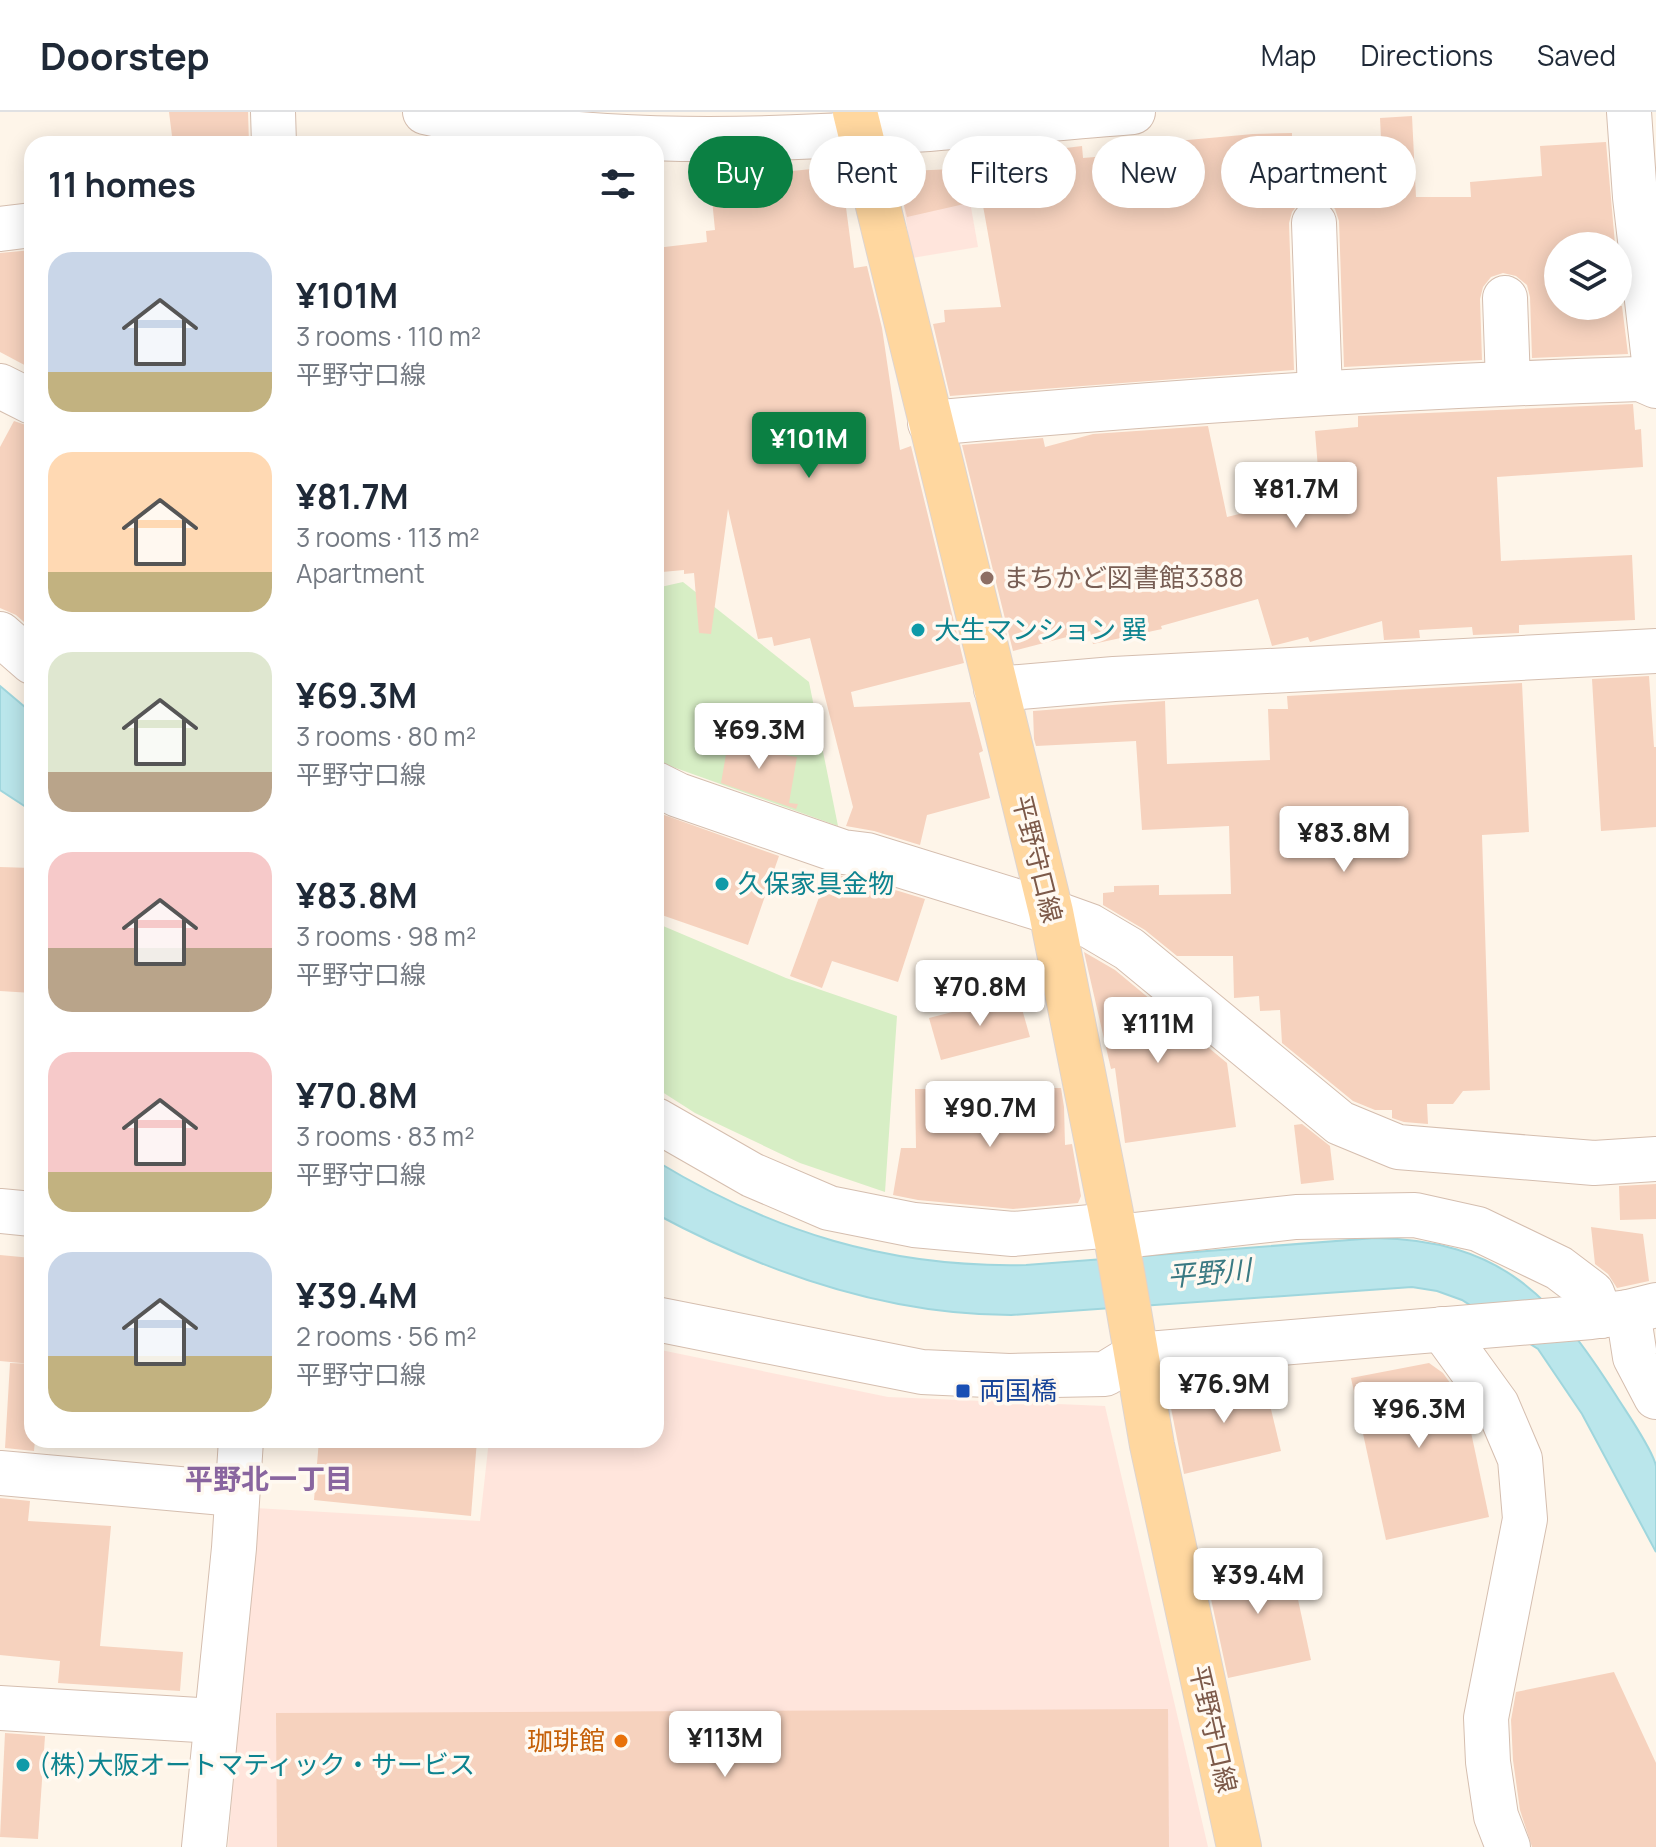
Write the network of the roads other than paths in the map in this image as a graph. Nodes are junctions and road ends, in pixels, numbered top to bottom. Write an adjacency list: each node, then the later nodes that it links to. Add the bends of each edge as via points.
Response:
1 (273, 112): 6 (street)
2 (1133, 112): 4 (street)
3 (1629, 112): 13 (street)
4 (857, 123): 8 (street, via 767,140); 19 (main road, 平野守口線)
5 (438, 125): 7 (street)
6 (274, 136)
7 (602, 136)
8 (664, 140)
9 (1314, 223): 17 (street)
10 (24, 226): 11 (street)
11 (0, 229)
12 (1505, 298): 14 (street)
13 (1656, 378)
14 (1508, 383): 16 (street, via 1640,379); 17 (street)
15 (0, 386): 18 (street)
16 (1656, 386)
17 (1320, 393): 19 (street)
18 (24, 398)
19 (930, 423): 23 (main road, 平野守口線)
20 (0, 634): 22 (street)
21 (1656, 651): 23 (street)
22 (24, 655)
23 (996, 689): 25 (main road, 平野守口線)
24 (664, 788): 25 (street, via 843,852)
25 (1051, 912): 27 (street, via 1090,926 1129,949 1340,1123 1398,1147 1594,1163); 30 (main road, 平野守口線)
26 (664, 1125): 30 (street, via 752,1175 829,1208 914,1225)
27 (1656, 1159)
28 (0, 1211): 29 (street)
29 (24, 1213)
30 (1116, 1237): 31 (street, via 1296,1217 1415,1215 1478,1229 1559,1268); 34 (main road, 平野守口線)
31 (1619, 1313): 33 (street); 35 (street)
32 (664, 1321): 34 (street, via 922,1372 1009,1376 1105,1374)
33 (1454, 1334): 34 (street); 43 (street, via 1497,1405 1520,1459 1525,1519 1486,1718 1496,1816)
34 (1134, 1340): 42 (main road, 平野守口線)
35 (1656, 1397)
36 (240, 1448): 38 (street)
37 (0, 1473): 38 (street)
38 (235, 1494): 40 (street)
39 (0, 1708): 40 (street)
40 (215, 1721): 41 (street)
41 (204, 1847)
42 (1239, 1847)
43 (1508, 1847)

